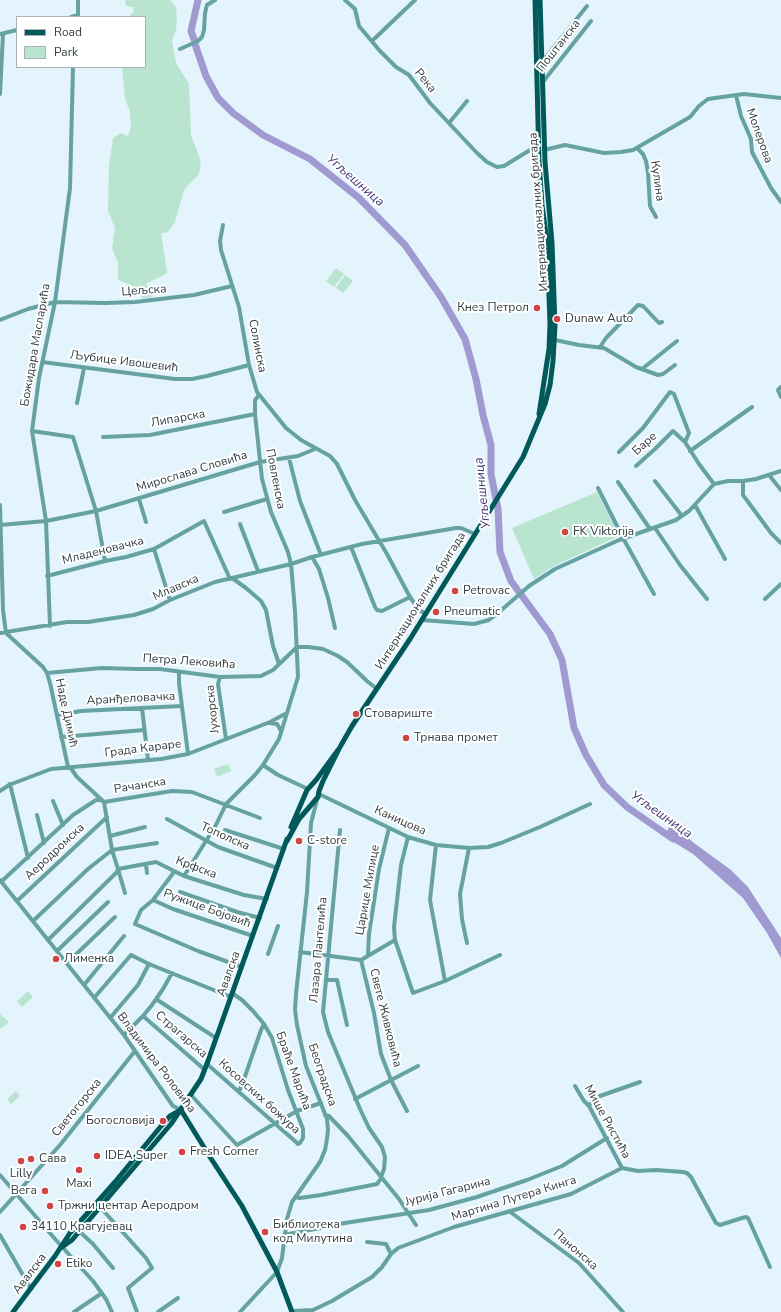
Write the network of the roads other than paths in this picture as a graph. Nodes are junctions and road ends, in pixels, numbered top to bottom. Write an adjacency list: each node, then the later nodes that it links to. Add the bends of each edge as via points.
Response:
1 (78, 0): 8 (street)
2 (214, 0): 13 (street, via 207,5 202,37)
3 (345, 0): 12 (street, Река, via 355,9 359,26)
4 (415, 0): 12 (street)
5 (535, 0): 23 (main road, Интернационалних бригада)
6 (540, 0): 14 (main road, Интернационалних бригада)
7 (587, 6): 14 (street)
8 (78, 16)
9 (591, 21): 16 (street, Поштанска)
10 (16, 30): 11 (street)
11 (1, 34): 17 (street)
12 (372, 41): 21 (street, Река, via 392,64 409,75 424,97)
13 (180, 49)
14 (542, 60): 16 (main road, Интернационалних бригада)
15 (73, 68): 28 (street, Божидара Масларића, via 70,188)
16 (542, 83): 23 (main road, Интернационалних бригада)
17 (0, 94)
18 (736, 95): 19 (street); 22 (street, via 708,100 690,116); 24 (street, Молерова, via 741,116 751,139 752,152)
19 (781, 98)
20 (467, 101): 21 (street)
21 (449, 123): 23 (street, Река, via 483,158 497,167 508,165 530,150)
22 (637, 148): 23 (street, via 604,153 565,145); 25 (street, Кулина, via 646,161 650,206)
23 (541, 150): 31 (main road, Интернационалних бригада, via 552,243); 45 (main road, Интернационалних бригада, via 550,324 549,349)
24 (781, 202)
25 (656, 217)
26 (223, 225): 27 (street, Солинска, via 221,250)
27 (232, 286): 28 (street, Цељска, via 194,295 135,302); 35 (street, Солинска, via 239,307)
28 (55, 302): 29 (street, Цељска); 34 (street, Божидара Масларића)
29 (0, 320)
30 (662, 322): 33 (street, via 659,323 643,306 638,305)
31 (555, 340): 33 (street, via 579,346); 45 (main road, Интернационалних бригада, via 549,390)
32 (677, 341): 38 (street)
33 (600, 347): 38 (street)
34 (42, 362): 37 (street, Љубице Ивошевић); 46 (street, Божидара Масларића)
35 (249, 365): 37 (street, Љубице Ивошевић, via 184,380); 40 (street, Солинска)
36 (675, 365): 38 (street, via 660,375)
37 (84, 368): 42 (street)
38 (642, 369)
39 (781, 387): 41 (street, via 778,390)
40 (259, 395): 44 (street, Повленска, via 255,400); 49 (street, Солинска, via 286,428)
41 (781, 397)
42 (77, 403)
43 (752, 407): 50 (street)
44 (255, 414): 47 (street, Липарска, via 150,435); 53 (street, Повленска)
45 (538, 421): 75 (main road, Интернационалних бригада, via 525,453)
46 (32, 431): 67 (street, via 73,437); 70 (street, Божидара Масларића)
47 (103, 436)
48 (685, 442): 50 (street); 51 (street, via 689,433 674,394 670,392 643,428); 54 (street, Баре, via 673,431)
49 (315, 449): 52 (street, via 304,455); 77 (street, Солинска, via 330,456 338,464)
50 (690, 451): 60 (street)
51 (619, 452)
52 (289, 458): 53 (street, Мирослава Словића); 81 (street, via 300,500)
53 (260, 462): 63 (street, Мирослава Словића); 64 (street, Повленска)
54 (636, 466)
55 (781, 470): 56 (street)
56 (769, 475): 58 (street); 62 (street)
57 (655, 481): 69 (street)
58 (743, 481): 60 (street); 78 (street, via 743,495)
59 (618, 482): 74 (street)
60 (714, 484): 66 (street)
61 (598, 488): 76 (street)
62 (781, 490)
63 (139, 499): 67 (street, Мирослава Словића); 71 (street)
64 (267, 499): 68 (street); 85 (street, Повленска)
65 (0, 505): 73 (street)
66 (695, 505): 69 (street); 83 (street)
67 (96, 511): 70 (street, Мирослава Словића); 84 (street)
68 (224, 512)
69 (682, 516): 74 (street)
70 (46, 521): 73 (street, Мирослава Словића); 87 (street, Божидара Масларића)
71 (146, 522)
72 (240, 524): 86 (street)
73 (1, 525): 100 (street)
74 (653, 528): 76 (street); 94 (street)
75 (475, 534): 77 (street, Млавска, via 456,528); 95 (main road, Интернационалних бригада)
76 (623, 538): 90 (street); 96 (street, via 555,569 529,586 489,620 474,624)
77 (378, 542): 79 (street, Млавска); 91 (street, Солинска)
78 (781, 543)
79 (351, 547): 81 (street, Млавска); 91 (street, via 377,610 382,611)
80 (154, 549): 84 (street, Младеновачка); 88 (street, Младеновачка, via 204,521); 93 (street)
81 (321, 555): 82 (street, Млавска)
82 (312, 557): 85 (street, Млавска); 98 (street, via 319,569)
83 (725, 559)
84 (105, 561): 87 (street, Младеновачка)
85 (291, 564): 86 (street, Млавска); 101 (street, Повленска)
86 (258, 571): 88 (street, Млавска)
87 (47, 576): 97 (street, Божидара Масларића)
88 (231, 578): 93 (street, Млавска); 102 (street, via 261,601 266,610)
89 (781, 584): 92 (street)
90 (654, 594)
91 (410, 597): 95 (street, Солинска)
92 (765, 599)
93 (170, 600): 97 (street, Млавска, via 134,615)
94 (707, 600)
95 (426, 614): 96 (main road, Интернационалних бригада)
96 (422, 620): 106 (main road, Интернационалних бригада)
97 (50, 626): 100 (street, Млавска)
98 (335, 628)
99 (0, 633): 100 (street, Млавска)
100 (6, 633): 104 (street, Наде Димић)
101 (297, 647): 102 (street, Петра Лековића); 106 (street, via 319,648 333,653); 109 (street, Повленска, via 298,677)
102 (279, 664): 105 (street, Петра Лековића, via 261,676)
103 (179, 672): 104 (street, Петра Лековића, via 160,669 102,668); 105 (street, Петра Лековића); 107 (street)
104 (47, 673): 110 (street, Наде Димић)
105 (220, 677): 115 (street, Јухорска, via 218,684)
106 (377, 689): 116 (main road, Интернационалних бригада)
107 (182, 706): 108 (street, Аранђеловачка); 117 (street)
108 (142, 708): 110 (street, Аранђеловачка, via 81,711); 112 (street)
109 (286, 714): 111 (street, Града Караре); 113 (street, Повленска)
110 (57, 715): 114 (street, Наде Димић)
111 (270, 722): 113 (street, via 277,724); 115 (street, Града Караре)
112 (144, 730): 114 (street); 118 (street)
113 (281, 732): 119 (street, Повленска)
114 (61, 737): 120 (street, Наде Димић)
115 (226, 739): 117 (street, Града Караре)
116 (340, 747): 122 (main road, Интернационалних бригада); 124 (main road, Интернационалних бригада)
117 (188, 754): 118 (street, Града Караре)
118 (148, 760): 120 (street, Града Караре)
119 (263, 765): 122 (street); 127 (street, Повленска)
120 (69, 767): 121 (street, Града Караре, via 51,769); 126 (street, Наде Димић)
121 (10, 784): 123 (street, Града Караре); 148 (street)
122 (308, 789): 124 (main road, via 315,787); 124 (main road, via 308,798); 141 (main road, Интернационалних бригада)
123 (0, 791)
124 (318, 795): 135 (street, Каницова); 141 (main road, Интернационалних бригада, via 299,819); 172 (street, Београдска, via 311,823)
125 (53, 801): 133 (street)
126 (104, 802): 127 (street, Рачанска, via 177,791 192,792); 130 (street); 133 (street, Рачанска, via 96,800)
127 (226, 804): 131 (street, Рачанска); 140 (street, Повленска)
128 (590, 804): 145 (street, Каницова, via 500,843 488,847)
129 (37, 815): 142 (street)
130 (107, 817): 138 (street); 160 (street, Аеродромска)
131 (260, 818)
132 (167, 819): 140 (street, Тополска)
133 (63, 825): 142 (street, Рачанска)
134 (146, 827): 138 (street)
135 (390, 828): 139 (street, Каницова); 175 (street, Царице Милице, via 379,869)
136 (224, 830): 146 (street)
137 (340, 830): 174 (street, Лазара Пантелића)
138 (110, 836): 147 (street)
139 (408, 837): 144 (street, Каницова); 169 (street, via 401,865 394,927)
140 (206, 840): 150 (street, Тополска, via 236,854); 154 (street, Повленска)
141 (287, 841): 146 (main road, Авалска)
142 (44, 843): 148 (street, Рачанска)
143 (157, 843): 147 (street)
144 (436, 845): 145 (street, Каницова); 183 (street, via 430,900)
145 (469, 848): 170 (street, via 460,894)
146 (284, 849): 150 (main road, Авалска)
147 (112, 850): 151 (street); 164 (street)
148 (28, 858): 155 (street, Рачанска)
149 (146, 864): 151 (street, Крфска); 152 (street, Крфска, via 156,862); 153 (street)
150 (277, 868): 158 (main road, Авалска)
151 (117, 870): 157 (street); 168 (street)
152 (174, 872): 154 (street, Крфска); 159 (street)
153 (147, 873)
154 (184, 876): 158 (street, Крфска, via 244,895)
155 (1, 881): 160 (street, Владимира Роловића)
156 (180, 892): 163 (street)
157 (125, 893)
158 (267, 899): 163 (main road, Авалска)
159 (153, 900): 167 (street, Ружице Бојовић); 180 (street, via 141,910 135,924)
160 (17, 901): 164 (street, Владимира Роловића)
161 (108, 902): 171 (street)
162 (115, 917): 178 (street)
163 (260, 918): 167 (main road, Авалска)
164 (33, 921): 168 (street, Владимира Роловића)
165 (278, 926): 173 (street)
166 (124, 936): 184 (street)
167 (254, 936): 180 (main road, Авалска)
168 (48, 940): 171 (street, Владимира Роловића)
169 (395, 940): 175 (street); 183 (street, via 413,994)
170 (467, 944)
171 (57, 951): 178 (street, Владимира Роловића)
172 (300, 952): 174 (street); 204 (street, Београдска, via 295,1002 297,1025 308,1073)
173 (268, 954)
174 (328, 955): 177 (street); 182 (street, Лазара Пантелића)
175 (368, 955): 177 (street)
176 (500, 955): 183 (street)
177 (361, 960): 198 (street, Свете Живковића, via 381,1054)
178 (67, 963): 184 (street, Владимира Роловића)
179 (149, 964): 181 (street, Браће Марића); 186 (street, Браће Марића, via 131,955); 189 (street, via 138,985)
180 (242, 967): 185 (main road, Авалска)
181 (172, 973): 185 (street, Браће Марића); 187 (street)
182 (326, 980): 191 (street, via 338,980); 203 (street, Лазара Пантелића, via 323,1012 328,1032)
183 (446, 981)
184 (84, 985): 186 (street, Владимира Роловића)
185 (231, 995): 190 (street, Браће Марића, via 247,1005); 193 (main road, Авалска)
186 (94, 998): 189 (street, Владимира Роловића)
187 (156, 999): 188 (street); 193 (street)
188 (143, 1016): 192 (street); 197 (street, Страгарска)
189 (110, 1018): 192 (street, Владимира Роловића)
190 (264, 1024): 201 (street); 207 (street, Браће Марића, via 272,1038)
191 (347, 1025)
192 (124, 1035): 194 (street, Владимира Роловића)
193 (216, 1038): 195 (main road, Авалска)
194 (135, 1051): 206 (street, Владимира Роловића, via 173,1106); 216 (street, Светогорска, via 60,1145)
195 (207, 1064): 197 (main road, Авалска); 201 (street, Косовских божура)
196 (418, 1066): 198 (street, Свете Живковића)
197 (205, 1070): 202 (main road, Авалска)
198 (391, 1080): 203 (street, Свете Живковића); 208 (street, Свете Живковића)
199 (640, 1082): 205 (street, via 600,1096)
200 (575, 1086): 205 (street, Мише Ристића)
201 (239, 1091): 210 (street, Косовских божура)
202 (191, 1095): 206 (main road, Авалска); 210 (street, via 237,1145)
203 (355, 1099): 215 (street, Лазара Пантелића, via 366,1123 384,1151 384,1169)
204 (321, 1103): 207 (street); 209 (street, Београдска)
205 (589, 1106): 211 (street, Мише Ристића)
206 (181, 1110): 218 (main road, Авалска, via 142,1160); 227 (main road, Авалска, via 170,1116 162,1125 70,1233); 231 (main road, Владимира Роловића, via 242,1206)
207 (296, 1111): 210 (street); 212 (street, Браће Марића, via 303,1132 302,1140)
208 (407, 1111)
209 (326, 1115): 215 (street, via 348,1136); 217 (street, Београдска, via 328,1130 324,1154)
210 (274, 1124): 212 (street, Косовских божура)
211 (607, 1138): 213 (street, Мише Ристића); 221 (street, Јурија Гагарина, via 562,1166 527,1180 429,1210)
212 (298, 1144)
213 (622, 1168): 219 (street, Мартина Лутера Кинга, via 571,1194); 229 (street, via 687,1173 720,1226 748,1218)
214 (0, 1175): 216 (street)
215 (381, 1177): 217 (street, via 379,1182 372,1185); 221 (street)
216 (16, 1194): 220 (street, Светогорска); 227 (street)
217 (295, 1197): 224 (street, Београдска)
218 (100, 1207): 223 (main road, Авалска); 238 (street, via 152,1268 128,1288)
219 (509, 1211): 228 (street, Мартина Лутера Кинга, via 418,1240); 242 (street, Панонска, via 579,1264)
220 (0, 1212)
221 (408, 1213): 222 (street); 224 (street, Јурија Гагарина)
222 (416, 1225)
223 (79, 1231): 227 (main road, Авалска); 230 (street)
224 (284, 1235): 231 (street, Београдска, via 282,1258)
225 (0, 1238): 232 (street)
226 (367, 1242): 228 (street, via 386,1244)
227 (62, 1247): 232 (main road, Авалска); 233 (street)
228 (390, 1254): 241 (street, Мартина Лутера Кинга, via 372,1277 332,1301 314,1310)
229 (770, 1267)
230 (113, 1268)
231 (276, 1272): 240 (street, Београдска); 241 (main road, Владимира Роловића)
232 (31, 1289): 235 (main road, Авалска)
233 (102, 1293): 236 (street); 237 (street)
234 (178, 1298): 239 (street)
235 (13, 1312)
236 (74, 1312)
237 (112, 1312)
238 (137, 1312)
239 (158, 1312)
240 (240, 1312)
241 (292, 1312)
242 (623, 1312)

